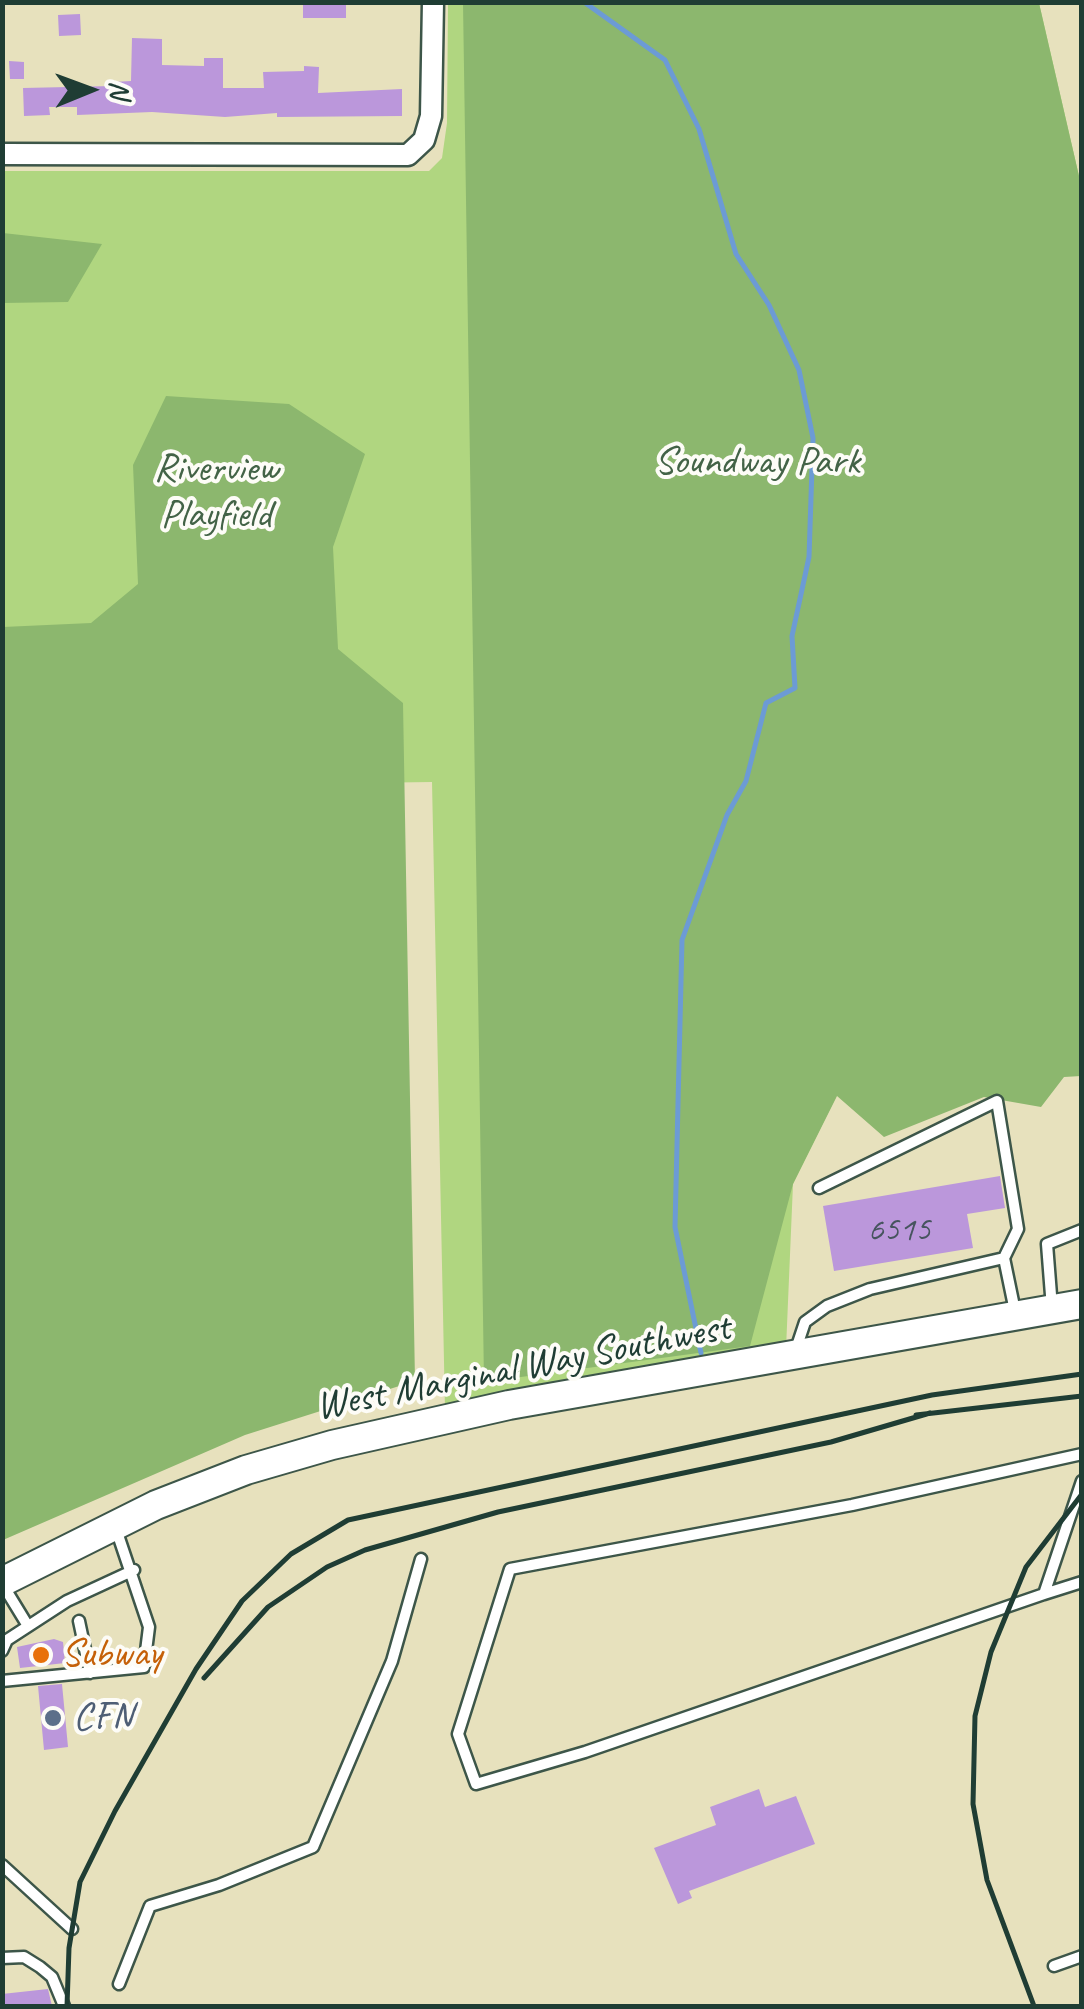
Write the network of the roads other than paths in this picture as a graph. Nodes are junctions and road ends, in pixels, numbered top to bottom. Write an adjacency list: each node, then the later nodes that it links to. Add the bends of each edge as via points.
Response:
1 (433, 2): 2 (street, via 432,116 415,151)
2 (2, 154)
3 (818, 1188): 5 (lane, via 997,1101 1018,1229)
4 (1082, 1230): 7 (lane, via 1046,1244)
5 (1004, 1258): 8 (lane); 9 (lane, via 870,1289 827,1306 804,1322)
6 (1082, 1304): 7 (main road, West Marginal Way Southwest)
7 (1052, 1309): 8 (main road, West Marginal Way Southwest)
8 (1017, 1316): 9 (main road, West Marginal Way Southwest)
9 (795, 1354): 12 (main road, West Marginal Way Southwest, via 400,1427 246,1470)
10 (1082, 1454): 17 (lane, via 510,1568 458,1734 476,1784)
11 (1082, 1481): 17 (lane)
12 (115, 1525): 14 (lane); 16 (main road, West Marginal Way Southwest)
13 (421, 1560): 28 (lane, via 392,1660 313,1847 150,1906)
14 (134, 1570): 19 (lane); 21 (lane, via 149,1626 144,1667)
15 (1082, 1582): 17 (lane)
16 (2, 1583): 19 (lane)
17 (1044, 1594)
18 (79, 1621): 21 (lane)
19 (28, 1626): 20 (lane)
20 (2, 1651)
21 (90, 1673): 22 (lane)
22 (2, 1681)
23 (2, 1865): 24 (lane)
24 (72, 1930)
25 (1082, 1956): 27 (lane)
26 (2, 1958): 29 (lane, via 24,1957 40,1967)
27 (1054, 1966)
28 (120, 1984)
29 (64, 2006)

